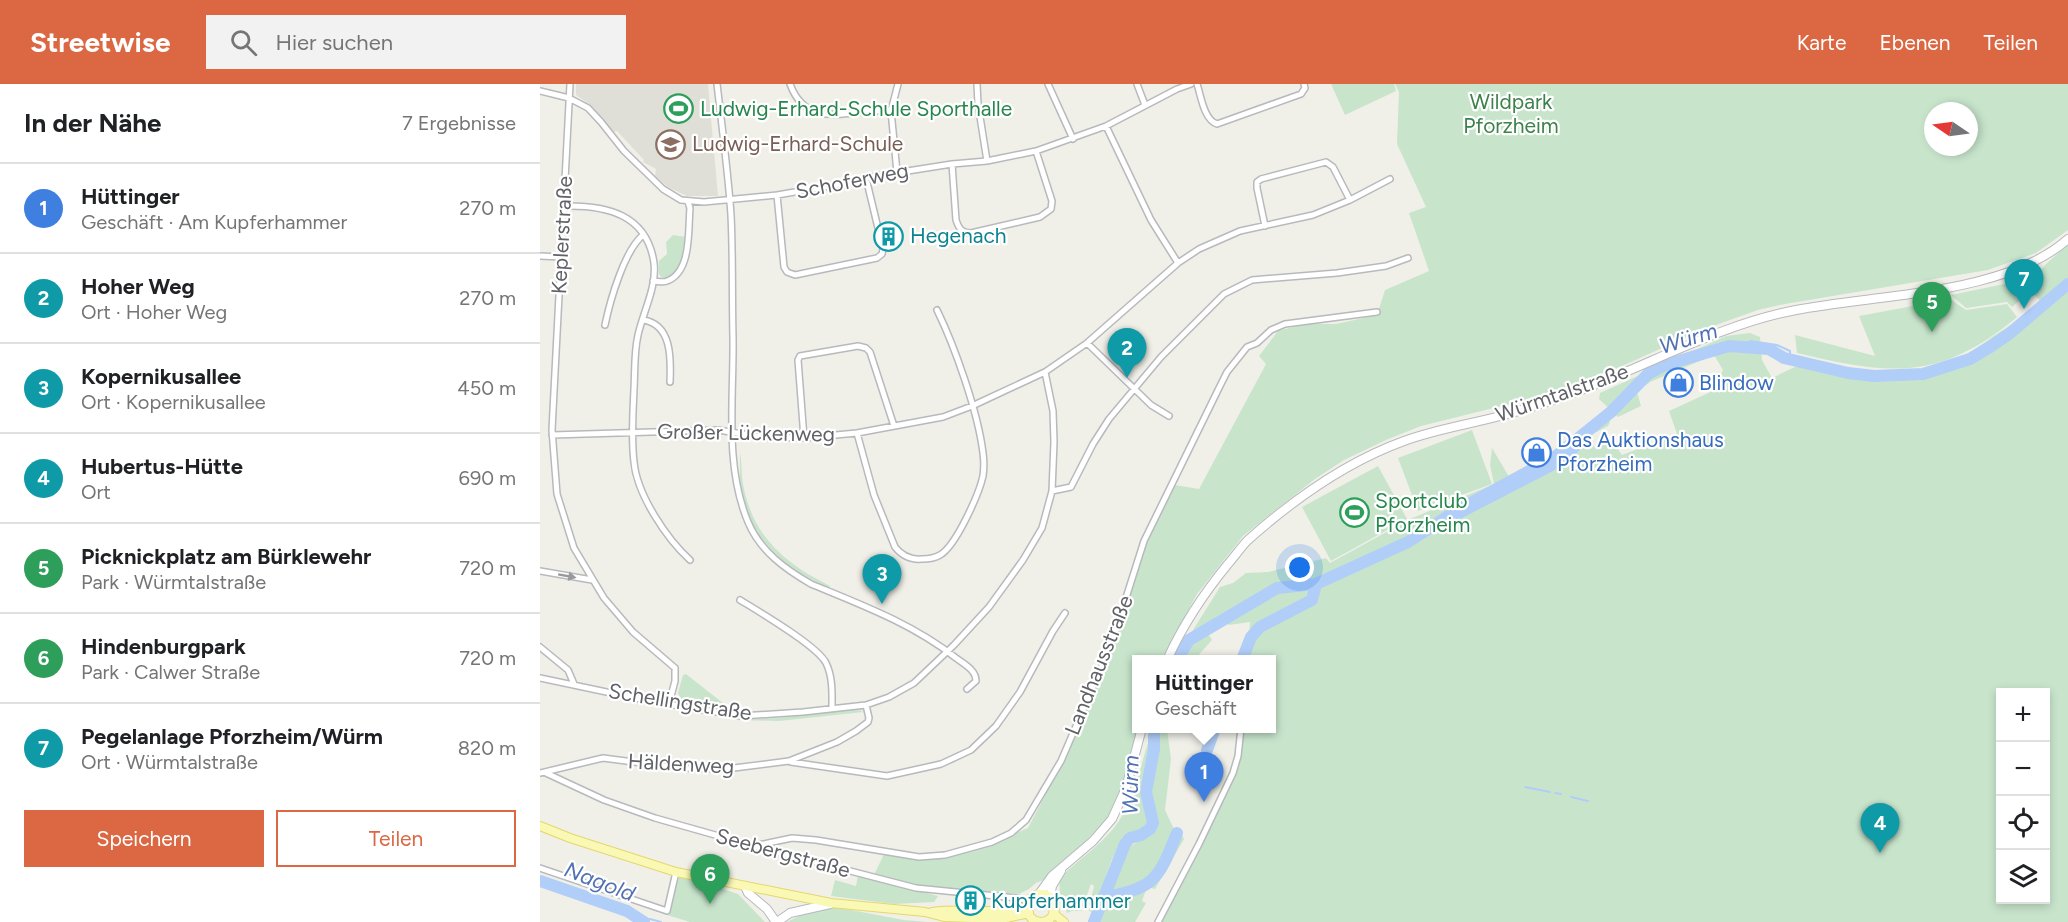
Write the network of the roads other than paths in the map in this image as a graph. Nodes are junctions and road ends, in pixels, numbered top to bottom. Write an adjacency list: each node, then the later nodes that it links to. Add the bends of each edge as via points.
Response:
1 (570, 84): 12 (street, Keplerstraße)
2 (717, 84): 24 (street)
3 (790, 84): 14 (street, via 804,106 814,112 831,115 875,109)
4 (898, 84): 14 (street)
5 (977, 84): 18 (street)
6 (1048, 84): 16 (street)
7 (1137, 84): 13 (street)
8 (1191, 84): 13 (street, Schoferweg)
9 (1197, 84): 10 (street, via 1208,117 1217,124 1301,94)
10 (1304, 84)
11 (540, 92): 12 (street)
12 (569, 98): 26 (street, via 593,112 624,151 663,189); 27 (street, Keplerstraße)
13 (1145, 105): 15 (street, Schoferweg)
14 (891, 111): 20 (street)
15 (1106, 126): 16 (street, Schoferweg); 34 (street, via 1151,220)
16 (1073, 139): 17 (street, Schoferweg)
17 (1036, 151): 18 (street, Schoferweg); 19 (street, via 1051,209 1040,217 971,233 958,228)
18 (987, 161): 19 (street, Schoferweg)
19 (952, 164): 20 (street, Schoferweg)
20 (897, 172): 21 (street, Schoferweg)
21 (866, 178): 23 (street, Schoferweg); 23 (street, via 882,254 807,272 791,274 784,267)
22 (1389, 179): 25 (street, Großer Lückenweg)
23 (777, 195): 24 (street, Schoferweg)
24 (729, 200): 26 (street, Schoferweg); 48 (street)
25 (1350, 200): 28 (street, Großer Lückenweg, via 1313,216); 28 (street, via 1333,167 1326,162 1261,179 1257,185)
26 (688, 202): 35 (street, via 687,257 667,282)
27 (564, 206): 29 (street, via 603,207 624,216); 32 (street, Keplerstraße)
28 (1265, 226): 34 (street, Großer Lückenweg, via 1220,239)
29 (643, 235): 35 (street, via 651,250); 39 (street, via 610,300)
30 (2068, 239): 60 (main road, Würmtalstraße, via 2027,266 2004,274 1796,310 1731,327 1574,393 1405,440 1363,458 1324,480 1247,542 1211,585)
31 (540, 256): 32 (street)
32 (561, 257): 50 (street, Keplerstraße)
33 (1408, 258): 43 (street, via 1386,266 1263,278 1243,284 1224,294)
34 (1178, 263): 40 (street, Großer Lückenweg)
35 (653, 281): 38 (street)
36 (937, 310): 44 (street)
37 (1377, 312): 72 (street, Landhausstraße, via 1285,324 1247,347 1227,372 1144,541 1111,645 1060,761 1026,820 1011,833 945,855 919,857 792,838)
38 (643, 320): 42 (street, via 655,323 667,339); 47 (street, via 635,353)
39 (605, 325)
40 (1087, 342): 41 (street, Großer Lückenweg); 43 (street)
41 (1045, 372): 44 (street, Großer Lückenweg); 52 (street, Schellingstraße, via 1053,411)
42 (670, 382)
43 (1135, 388): 45 (street); 52 (street, via 1108,419 1071,487)
44 (972, 406): 46 (street, Großer Lückenweg, via 944,417); 49 (street, via 983,452 982,476 952,541 940,555 931,558 905,557 895,547 873,495)
45 (1168, 416)
46 (894, 426): 49 (street, Großer Lückenweg); 51 (street, via 870,352 858,346 800,356)
47 (632, 432): 48 (street, Großer Lückenweg); 50 (street, Großer Lückenweg); 53 (street, via 634,465 648,503 671,540)
48 (733, 432): 51 (street, Großer Lückenweg); 59 (street, via 744,511 753,532 774,559 811,584 919,632)
49 (856, 434): 51 (street, Großer Lückenweg)
50 (552, 435): 55 (street, Keplerstraße, via 562,515)
51 (804, 438)
52 (1052, 491): 59 (street, Schellingstraße, via 1041,528 1023,560 989,607)
53 (690, 560)
54 (541, 572): 55 (street, one-way to 55)
55 (592, 580): 64 (street, Keplerstraße, via 621,620 675,668)
56 (740, 600): 66 (street, via 826,661)
57 (1065, 613): 69 (street, via 1020,692 996,726 971,750 941,764 887,776)
58 (540, 646): 62 (street, via 568,670)
59 (948, 651): 63 (street, via 974,672 976,681); 65 (street, Schellingstraße, via 914,683)
60 (1169, 655)
61 (540, 678): 62 (street, Schellingstraße)
62 (574, 684): 64 (street, Schellingstraße)
63 (966, 689)
64 (669, 704): 66 (street, Schellingstraße, via 741,716)
65 (866, 705): 66 (street, Schellingstraße); 69 (street, Häldenweg, via 867,723 837,742)
66 (832, 708)
67 (1141, 733): 73 (main road, via 1126,788 1112,819)
68 (1241, 733): 87 (street, via 1233,773)
69 (789, 761): 70 (street, Häldenweg, via 726,770 603,758)
70 (543, 773): 72 (street, Seebergstraße, via 655,818)
71 (540, 826): 75 (main road)
72 (754, 846): 80 (street, Seebergstraße, via 916,888 1016,898)
73 (1066, 865): 77 (main road); 78 (main road)
74 (540, 868): 75 (street, via 667,911)
75 (676, 872): 76 (main road)
76 (745, 886): 79 (main road); 84 (main road)
77 (1039, 894): 78 (main road); 80 (main road, via 1033,896)
78 (1050, 897): 82 (main road, via 1054,904)
79 (831, 903): 81 (main road); 84 (main road, via 790,913)
80 (1028, 908): 81 (main road, via 1004,912); 82 (main road, via 1035,920); 83 (main road)
81 (925, 912): 83 (main road, via 944,917)
82 (1052, 918): 86 (main road)
83 (1002, 919): 85 (main road)
84 (776, 922)
85 (1014, 922)
86 (1064, 922)
87 (1158, 922)

